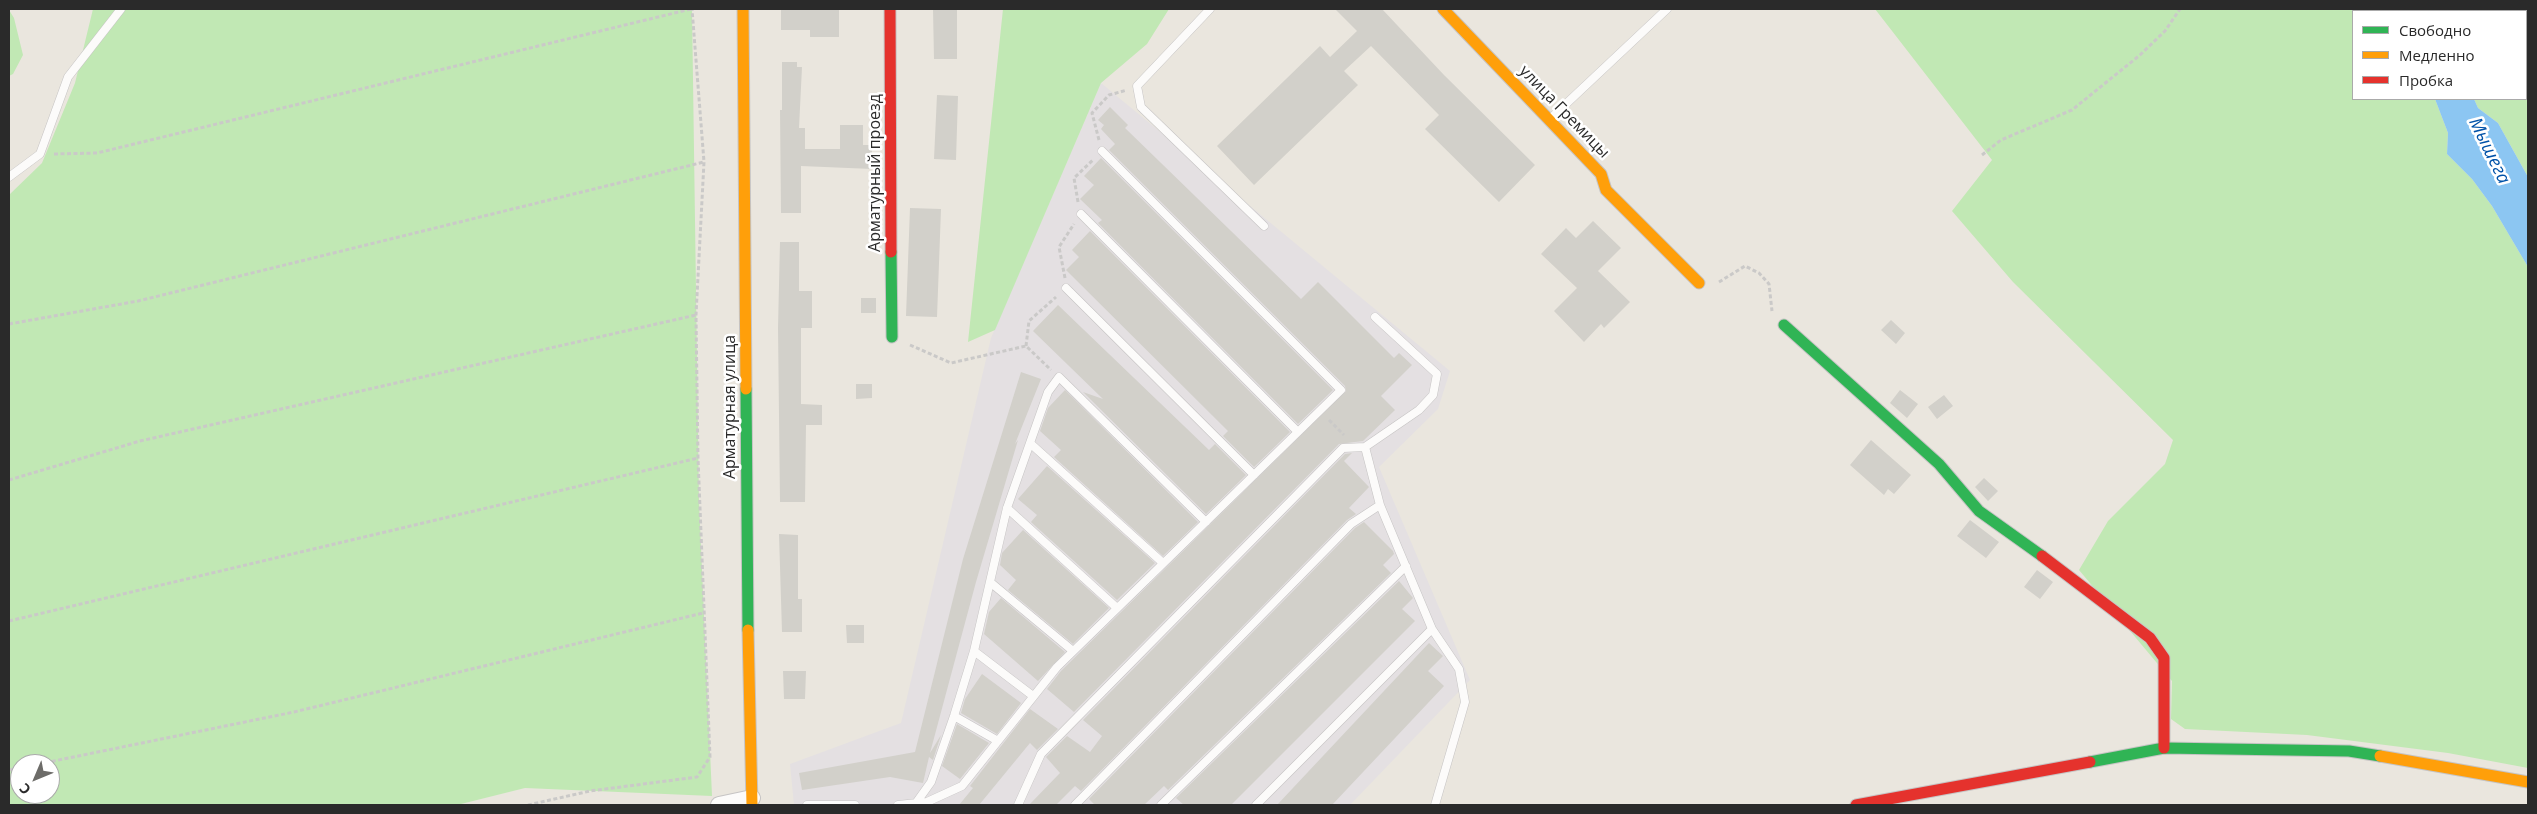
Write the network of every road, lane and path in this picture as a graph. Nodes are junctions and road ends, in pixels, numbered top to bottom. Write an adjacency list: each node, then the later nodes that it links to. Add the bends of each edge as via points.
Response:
1 (121, 9): 11 (lane, via 68,77)
2 (692, 9): 11 (path, via 97,153); 13 (path)
3 (743, 9): 50 (street, Арматурная улица)
4 (890, 9): 23 (street, Арматурный проезд)
5 (1210, 9): 16 (lane, via 1137,86 1140,107)
6 (1443, 9): 9 (street, улица Гремицы)
7 (1667, 9): 9 (lane)
8 (2180, 9): 12 (path, via 2165,31 2140,56 2072,110 2001,140)
9 (1550, 120): 17 (street, улица Гремицы, via 1601,174 1606,190)
10 (1102, 151): 25 (lane, via 1341,390)
11 (40, 154): 14 (lane)
12 (1982, 155)
13 (704, 162): 19 (path); 21 (path, via 138,301)
14 (9, 177)
15 (1081, 214): 26 (lane)
16 (1264, 226)
17 (1698, 283): 22 (path, via 1718,283 1745,266 1759,273 1769,284 1772,311)
18 (1066, 288): 30 (lane)
19 (696, 315): 29 (path); 31 (path, via 140,441)
20 (1375, 317): 28 (lane, via 1437,374 1433,395 1419,410)
21 (9, 324)
22 (1784, 325): 47 (street, via 1939,464 1979,511 2150,638 2164,658)
23 (892, 337): 24 (path, via 951,363 1026,346)
24 (1059, 377): 27 (lane, via 1048,392); 34 (lane)
25 (1320, 411): 26 (lane); 28 (path)
26 (1298, 432): 30 (lane)
27 (1031, 444): 33 (lane); 35 (lane)
28 (1361, 447): 32 (lane); 57 (lane, via 1343,448 1041,754)
29 (698, 458): 39 (path); 40 (path)
30 (1254, 475): 34 (lane)
31 (9, 480)
32 (1380, 505): 36 (lane); 58 (lane, via 1351,524)
33 (1007, 508): 37 (lane); 38 (lane)
34 (1206, 522): 35 (lane)
35 (1163, 563): 38 (lane)
36 (1406, 566): 41 (lane); 59 (lane)
37 (990, 582): 42 (lane); 43 (lane)
38 (1117, 608): 43 (lane)
39 (704, 613): 48 (path, via 294,712); 52 (path, via 710,758 697,777 590,791)
40 (9, 621)
41 (1432, 629): 60 (lane); 61 (lane, via 1459,669 1465,702)
42 (974, 650): 44 (lane); 45 (lane)
43 (1073, 651): 44 (lane)
44 (1033, 696): 46 (lane)
45 (954, 716): 46 (lane); 51 (lane, via 931,782)
46 (998, 741): 51 (lane, via 962,786 927,802)
47 (2164, 748): 49 (street, via 2349,751); 62 (street)
48 (60, 760)
49 (2528, 782)
50 (752, 802): 53 (street)
51 (916, 803): 56 (lane)
52 (528, 805)
53 (719, 805)
54 (807, 805): 55 (lane)
55 (855, 805)
56 (898, 805)
57 (1018, 805)
58 (1075, 805)
59 (1161, 805)
60 (1256, 805)
61 (1435, 805)
62 (1856, 805)

